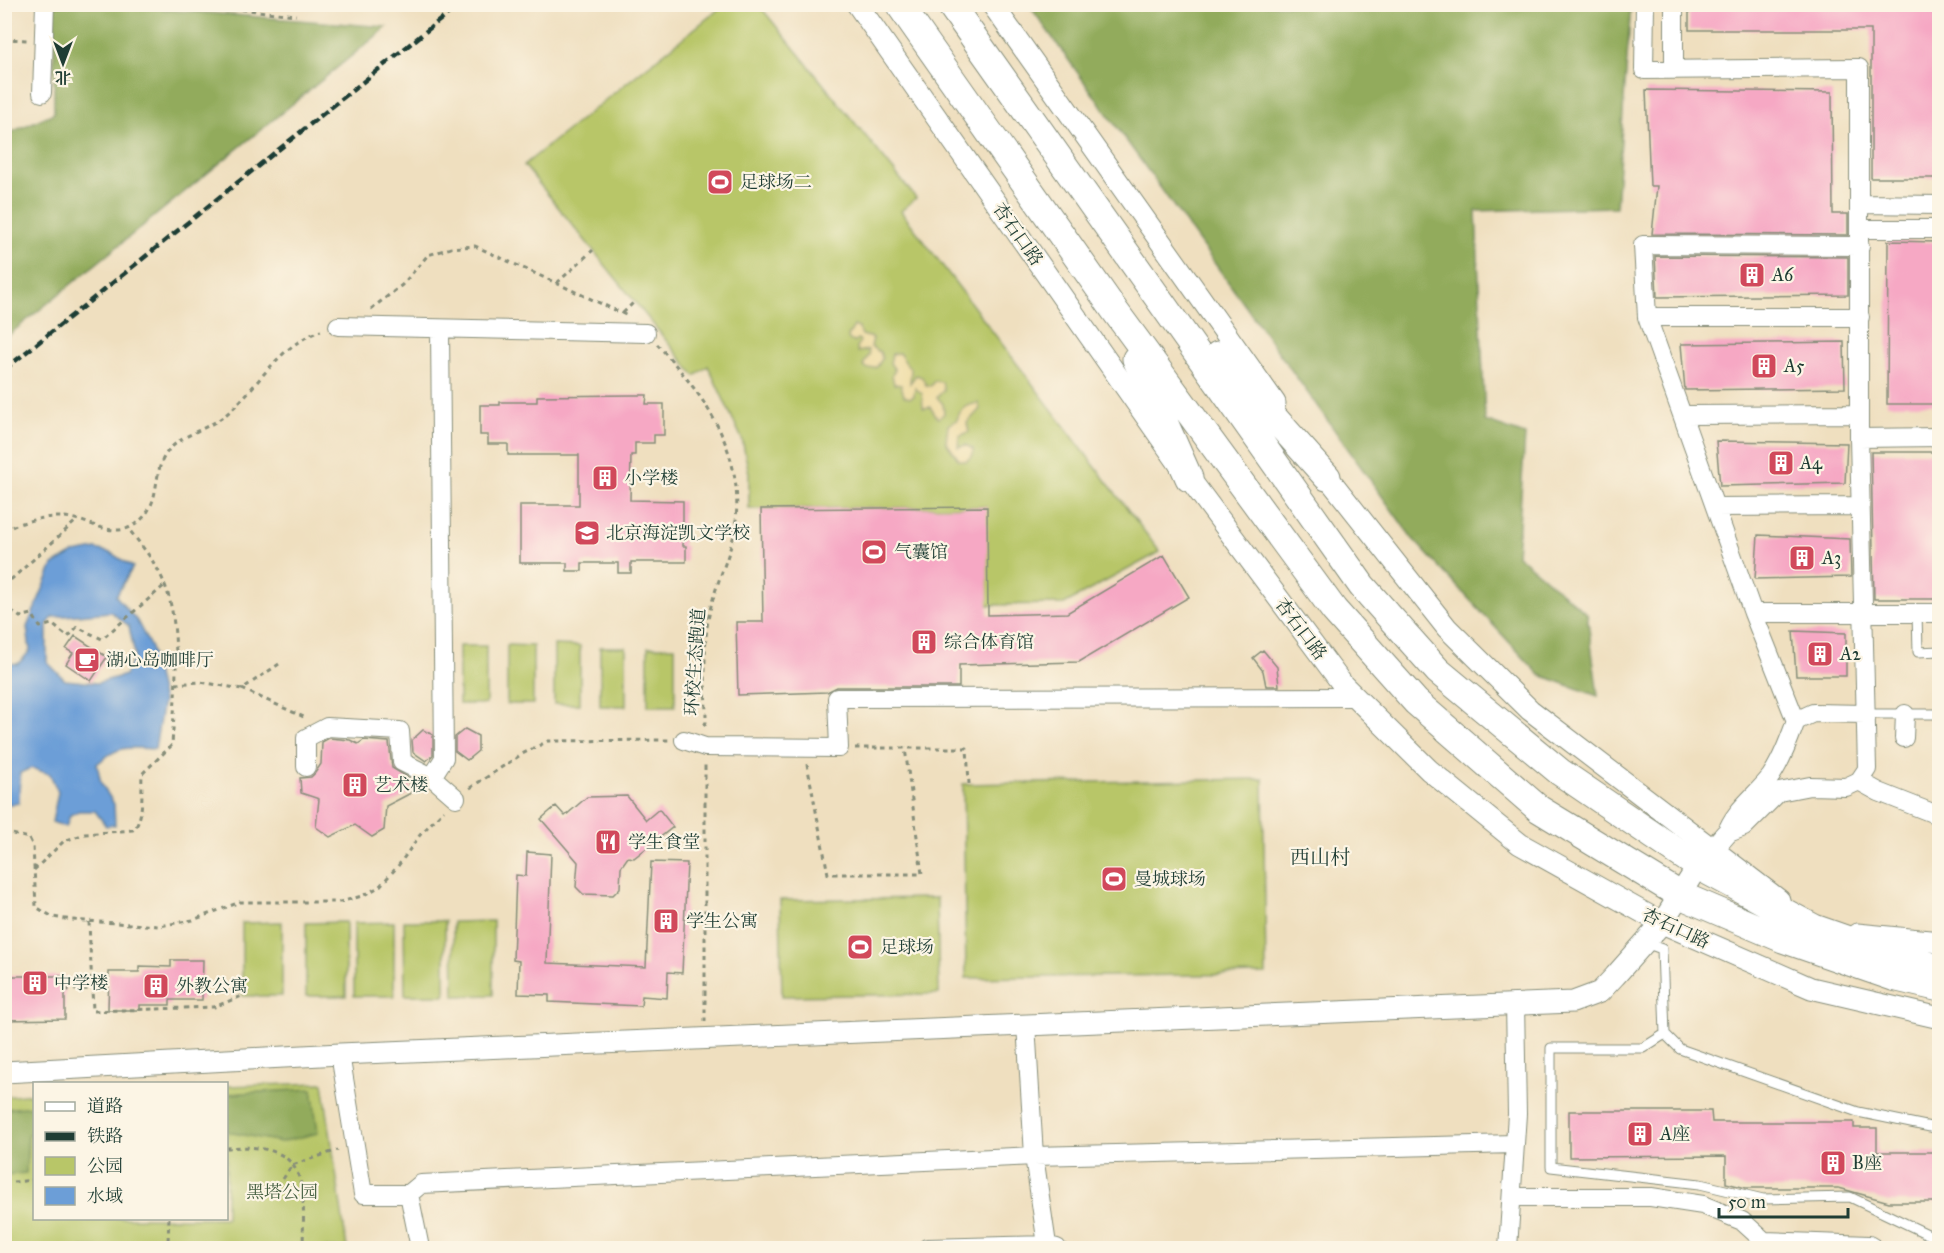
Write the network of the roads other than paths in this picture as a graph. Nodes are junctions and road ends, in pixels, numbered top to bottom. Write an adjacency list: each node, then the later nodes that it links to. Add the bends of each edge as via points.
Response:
1 (45, 4): 9 (street)
2 (857, 4): 26 (street, 杏石口路)
3 (900, 4): 15 (main road, 杏石口路)
4 (950, 4): 14 (main road)
5 (992, 4): 25 (street)
6 (1645, 4): 8 (street, via 1644,70)
7 (1674, 4): 8 (street)
8 (1674, 69): 10 (street, via 1859,68)
9 (42, 93)
10 (1860, 204): 11 (street); 13 (street)
11 (1940, 205)
12 (1940, 229): 13 (street)
13 (1861, 237): 16 (street, via 1643,245); 17 (street)
14 (1135, 262): 25 (main road); 46 (main road, via 1362,586 1438,671 1560,772)
15 (1115, 311): 26 (main road); 47 (main road, 杏石口路, via 1334,610 1416,702 1539,809)
16 (1647, 317): 17 (street); 22 (street)
17 (1860, 318): 21 (street)
18 (338, 326): 19 (street)
19 (440, 330): 20 (street); 42 (street, via 444,758)
20 (646, 333)
21 (1859, 414): 22 (street); 24 (street)
22 (1682, 415): 28 (street)
23 (1940, 436): 24 (street)
24 (1859, 438): 27 (street)
25 (1327, 477): 46 (street, via 1447,628 1530,711)
26 (1189, 478): 34 (street, 杏石口路, via 1342,685)
27 (1860, 506): 28 (street); 30 (street)
28 (1715, 507): 29 (street)
29 (1753, 613): 30 (street); 38 (street)
30 (1861, 613): 31 (street); 35 (street)
31 (1917, 613): 32 (street); 33 (lane, via 1918,652)
32 (1940, 613)
33 (1940, 651)
34 (1355, 697): 40 (street, via 837,698 838,748 705,747); 48 (street, 杏石口路, via 1429,770 1520,844)
35 (1865, 714): 36 (lane); 38 (street, via 1813,713); 43 (street, via 1867,769)
36 (1905, 714): 37 (lane); 39 (street)
37 (1940, 714)
38 (1796, 721): 46 (street, via 1770,777 1731,820)
39 (1904, 738)
40 (684, 740)
41 (306, 767): 42 (street, via 306,738 327,727 400,731 402,762)
42 (432, 777): 44 (street)
43 (1859, 781): 45 (street); 46 (street, via 1846,786 1810,786 1779,792 1744,827)
44 (456, 798)
45 (1940, 816)
46 (1712, 850): 47 (street); 49 (main road)
47 (1680, 895): 48 (street); 53 (main road, 杏石口路, via 1783,939 1893,977)
48 (1662, 923): 51 (street); 55 (street, 杏石口路, via 1811,988)
49 (1814, 928): 50 (street, via 1884,939); 52 (main road)
50 (1940, 942)
51 (1645, 943): 54 (street, via 1600,992 1574,1002); 57 (lane, via 1662,949)
52 (1940, 968)
53 (1940, 988)
54 (1515, 1003): 56 (street); 61 (street)
55 (1940, 1018)
56 (1026, 1024): 58 (street); 62 (street)
57 (1665, 1034): 60 (lane, via 1680,1049 1847,1108); 65 (lane, via 1643,1048 1551,1048 1551,1167 1700,1184 1763,1199 1850,1197)
58 (340, 1054): 59 (street); 63 (street, via 363,1194)
59 (4, 1072)
60 (1940, 1129)
61 (1515, 1144): 62 (street); 64 (street)
62 (1034, 1156): 63 (street, via 421,1184); 66 (street)
63 (409, 1194): 67 (street)
64 (1513, 1197): 69 (street); 70 (street, via 1651,1197 1703,1205 1742,1221 1764,1241)
65 (1940, 1240)
66 (1052, 1247): 68 (street)
67 (420, 1248)
68 (927, 1248)
69 (1508, 1248)
70 (1874, 1248)

